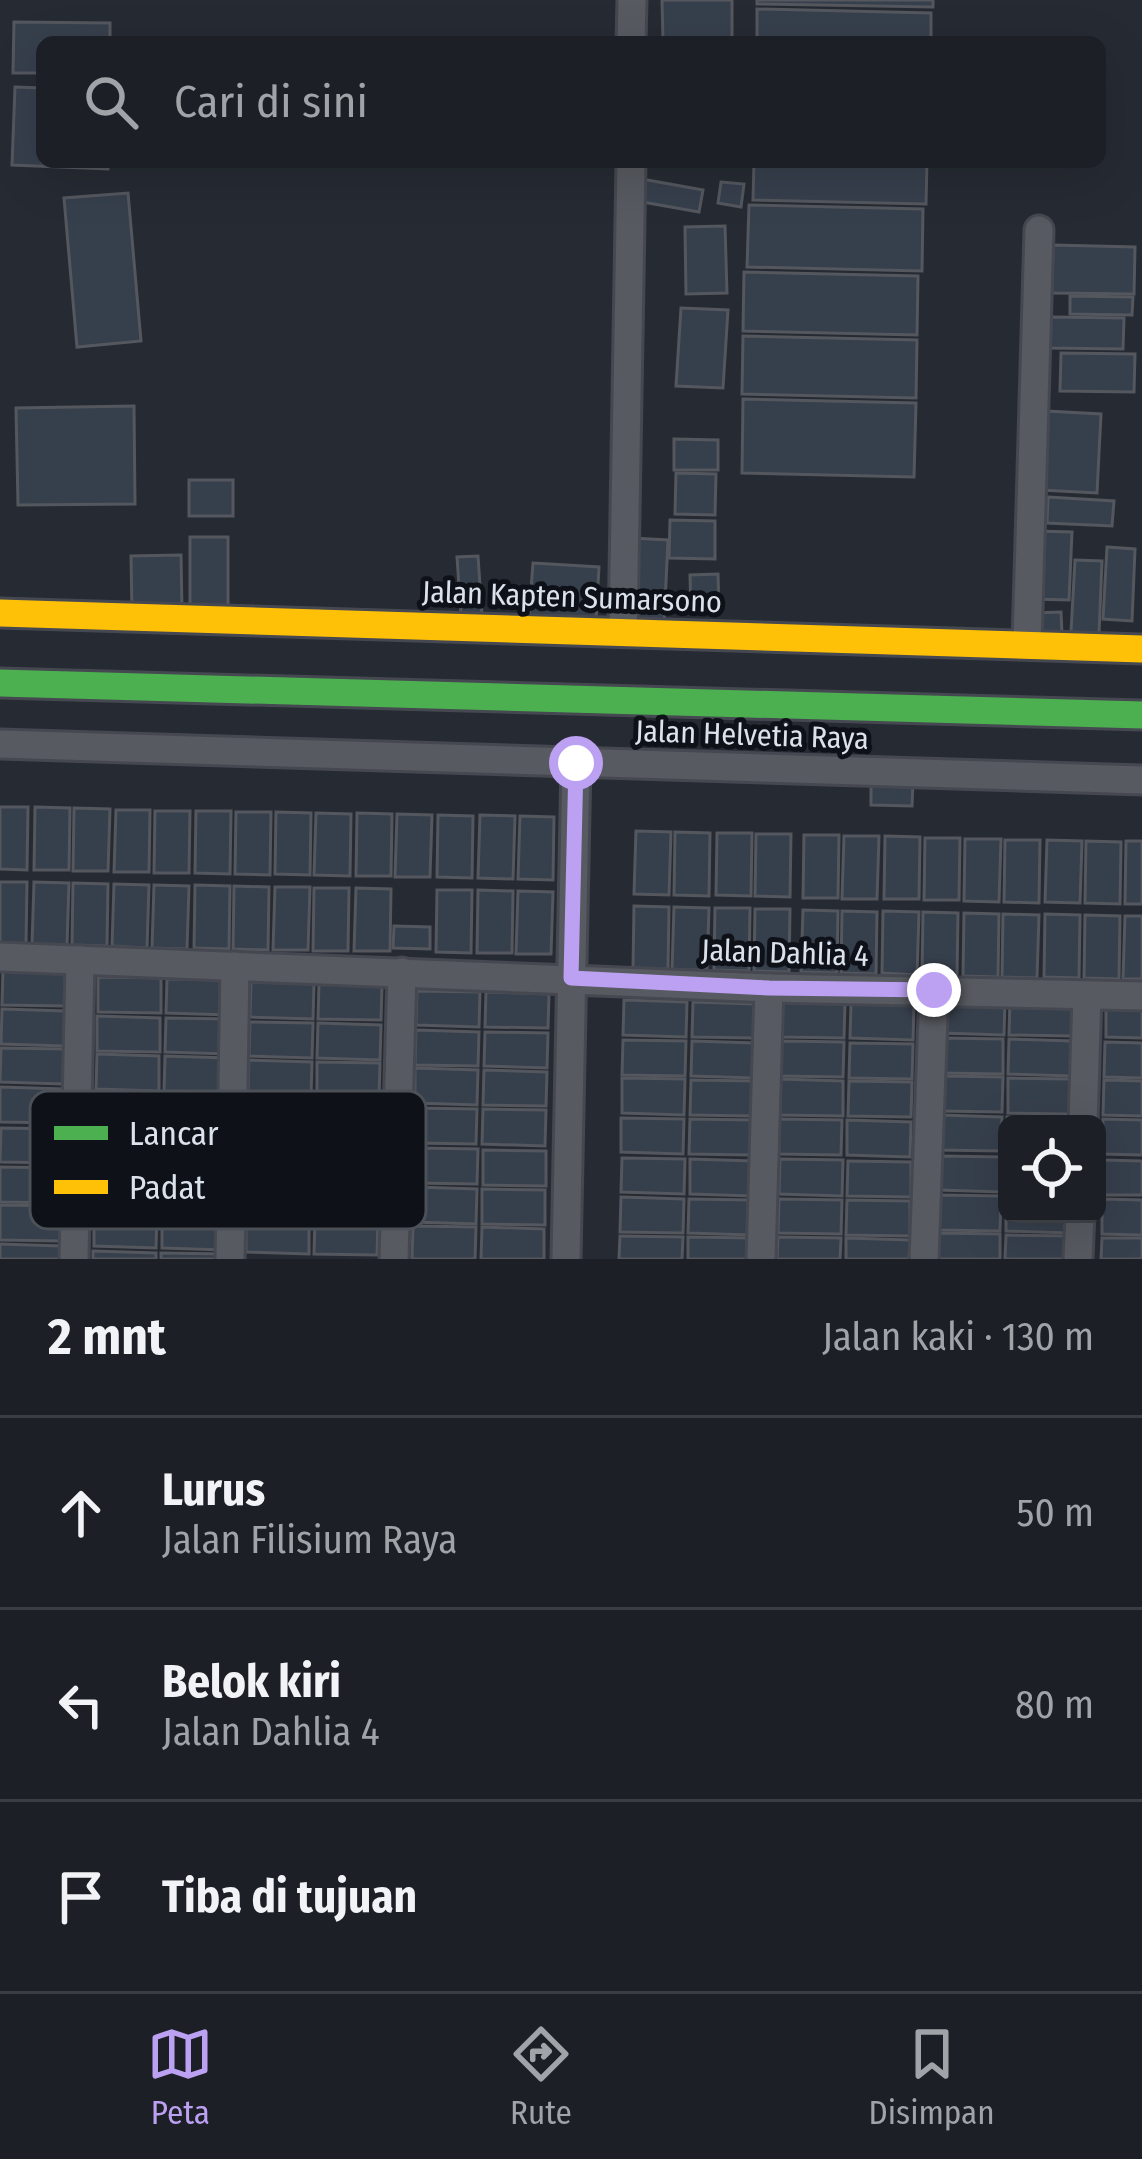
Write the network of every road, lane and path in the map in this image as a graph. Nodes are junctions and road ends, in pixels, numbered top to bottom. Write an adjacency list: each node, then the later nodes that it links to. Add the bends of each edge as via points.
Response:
1 (632, 0): 2 (street)
2 (632, 36)
3 (631, 168): 6 (street)
4 (1039, 230): 7 (street)
5 (0, 613): 9 (highway, Jalan Kapten Sumarsono)
6 (623, 618): 7 (highway, Jalan Kapten Sumarsono); 9 (highway, Jalan Kapten Sumarsono)
7 (1027, 644): 8 (highway, Jalan Kapten Sumarsono)
8 (1142, 649)
9 (280, 656): 10 (highway, Jalan Kapten Sumarsono); 11 (highway, Jalan Kapten Sumarsono)
10 (0, 683)
11 (1142, 715)
12 (0, 744): 13 (street, Jalan Helvetia Raya)
13 (576, 763): 14 (street, Jalan Helvetia Raya); 19 (street)
14 (1142, 780)
15 (0, 957): 16 (street, Jalan Dahlia 4)
16 (80, 960): 17 (street, Jalan Dahlia 4); 24 (street)
17 (235, 966): 18 (street, Jalan Dahlia 4); 25 (street)
18 (402, 972): 19 (street, Jalan Dahlia 4); 26 (street)
19 (571, 978): 20 (street, Jalan Dahlia 4); 35 (street)
20 (769, 988): 21 (street, Jalan Dahlia 4); 36 (street)
21 (934, 990): 22 (street, Jalan Dahlia 4); 37 (street)
22 (1087, 995): 23 (street, Jalan Dahlia 4); 27 (street)
23 (1142, 996)
24 (77, 1091)
25 (233, 1091)
26 (399, 1091)
27 (1083, 1115)
28 (1080, 1223): 38 (street)
29 (75, 1229): 32 (street)
30 (231, 1229): 33 (street)
31 (395, 1229): 34 (street)
32 (74, 1259)
33 (230, 1259)
34 (394, 1259)
35 (566, 1259)
36 (761, 1259)
37 (924, 1259)
38 (1078, 1259)

